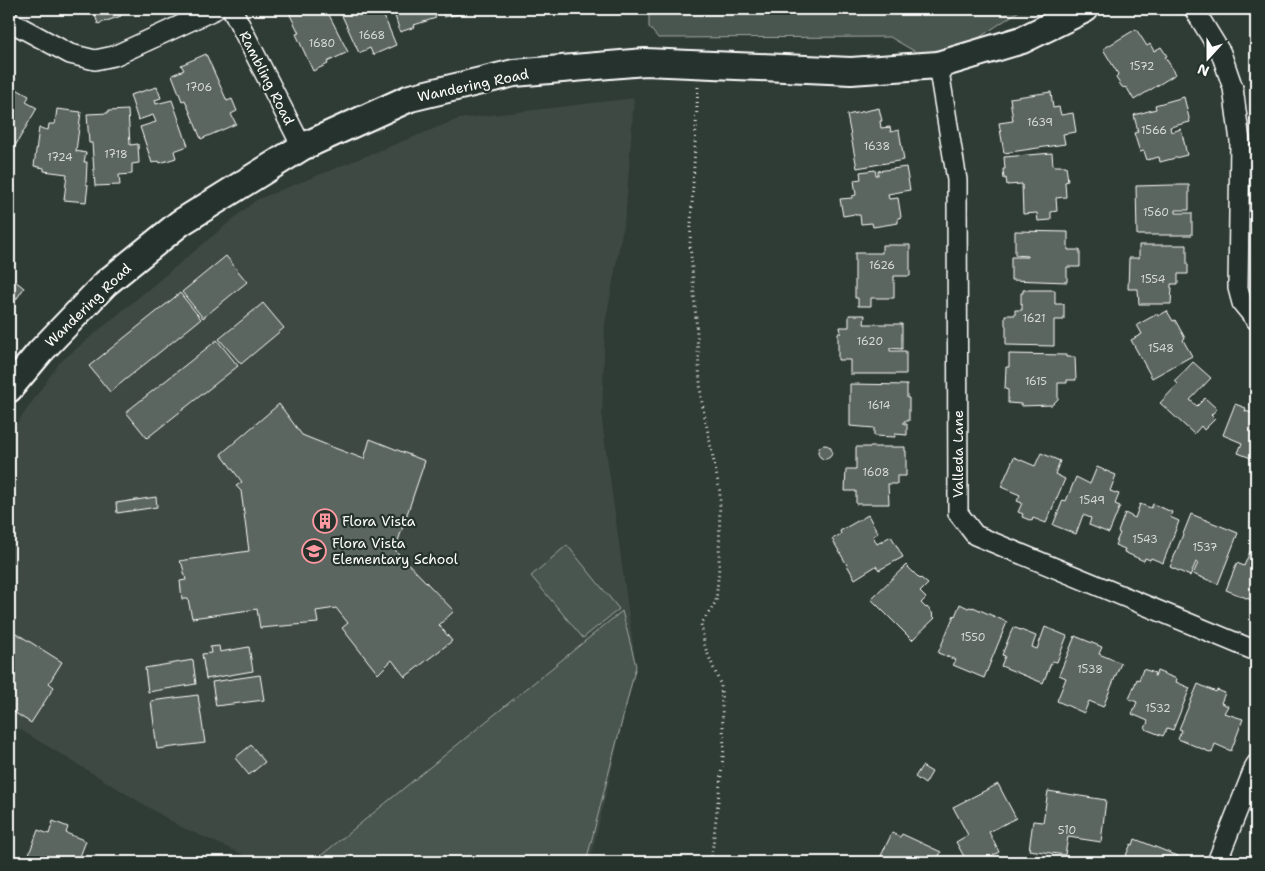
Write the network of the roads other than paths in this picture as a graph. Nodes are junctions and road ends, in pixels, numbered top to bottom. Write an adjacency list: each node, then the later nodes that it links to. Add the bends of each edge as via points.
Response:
1 (216, 9): 5 (street, via 114,56 95,60 70,54)
2 (232, 9): 7 (street, Rambling Road)
3 (1085, 9): 6 (street, Wandering Road, via 1022,40)
4 (1194, 9): 8 (street, via 1221,53 1234,88 1240,141 1238,288 1242,303)
5 (9, 21)
6 (938, 65): 7 (street, Wandering Road, via 851,71 645,62 514,73 410,98); 10 (street, Valleda Lane, via 957,180 958,513 975,535)
7 (302, 147): 9 (street, Wandering Road, via 180,223 106,283)
8 (1256, 320)
9 (9, 388)
10 (1256, 651)
11 (1256, 764): 12 (street)
12 (1217, 862)

